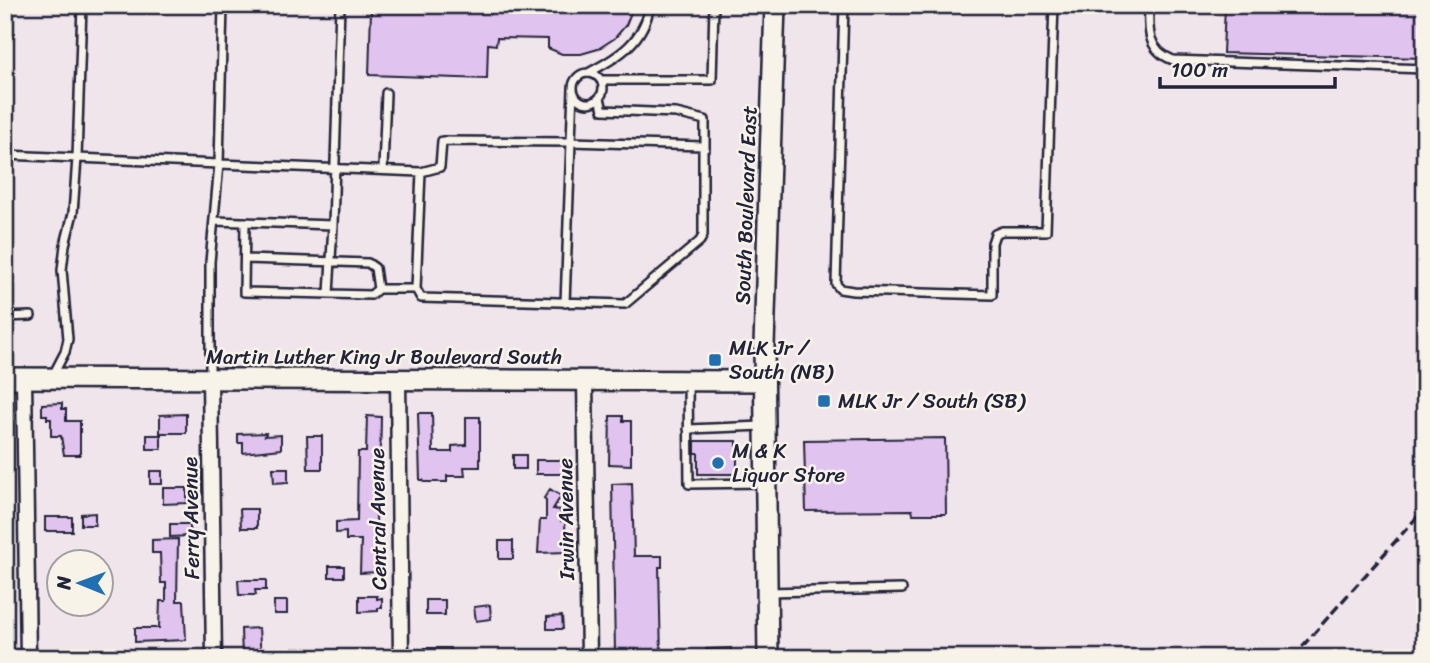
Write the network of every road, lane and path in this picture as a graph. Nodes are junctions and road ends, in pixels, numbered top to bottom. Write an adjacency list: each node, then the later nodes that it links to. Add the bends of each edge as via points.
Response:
1 (7, 5): 11 (lane)
2 (82, 5): 21 (lane)
3 (223, 5): 22 (lane)
4 (340, 5): 23 (lane)
5 (650, 5): 13 (lane, via 639,36 625,52)
6 (714, 5): 14 (lane, via 712,80)
7 (775, 5): 43 (main road, South Boulevard East)
8 (844, 5): 9 (lane, via 836,284 853,291 992,295 995,234 1046,231)
9 (1054, 5)
10 (1149, 5): 12 (lane, via 1150,40 1156,50 1173,60)
11 (5, 16)
12 (1425, 69)
13 (589, 73): 14 (lane); 15 (lane, via 579,76)
14 (601, 80): 17 (lane)
15 (573, 89): 17 (lane, via 581,102); 18 (lane)
16 (386, 93): 24 (lane)
17 (600, 98): 19 (lane, via 603,110 676,113 705,120)
18 (571, 142): 19 (lane); 25 (lane, via 444,141 440,167); 34 (lane)
19 (705, 148): 34 (lane, via 700,241 629,303)
20 (5, 155): 21 (lane)
21 (77, 158): 22 (lane); 38 (lane, via 74,213 62,270 67,348)
22 (219, 164): 23 (lane); 26 (lane)
23 (335, 168): 24 (lane); 28 (lane)
24 (383, 169): 25 (lane)
25 (421, 172): 32 (lane)
26 (215, 221): 27 (lane); 39 (lane, via 210,262)
27 (245, 222): 28 (lane); 29 (lane)
28 (333, 225): 30 (lane)
29 (245, 259): 30 (lane); 33 (lane, via 244,292)
30 (329, 262): 31 (lane, via 368,263 375,268); 33 (lane)
31 (379, 289): 32 (lane); 33 (lane, via 371,295)
32 (416, 289): 34 (lane, via 421,298)
33 (329, 294)
34 (565, 303)
35 (31, 316): 36 (lane)
36 (5, 317)
37 (14, 378): 38 (main road, Martin Luther King Jr Boulevard South); 49 (street)
38 (52, 378): 39 (main road, Martin Luther King Jr Boulevard South)
39 (210, 379): 40 (main road, Martin Luther King Jr Boulevard South); 50 (street, Ferry Avenue)
40 (398, 379): 41 (main road, Martin Luther King Jr Boulevard South); 51 (street, Central Avenue)
41 (585, 380): 42 (main road, Martin Luther King Jr Boulevard South); 52 (street, Irwin Avenue)
42 (688, 381): 43 (main road, Martin Luther King Jr Boulevard South); 45 (lane)
43 (763, 381): 44 (main road, South Boulevard East)
44 (763, 426): 45 (lane); 46 (main road, South Boulevard East)
45 (688, 429): 46 (lane, via 689,484)
46 (764, 483): 48 (main road, South Boulevard East)
47 (902, 589): 48 (lane)
48 (766, 592): 53 (main road, South Boulevard East)
49 (28, 658)
50 (214, 658)
51 (401, 658)
52 (589, 658)
53 (768, 658)

